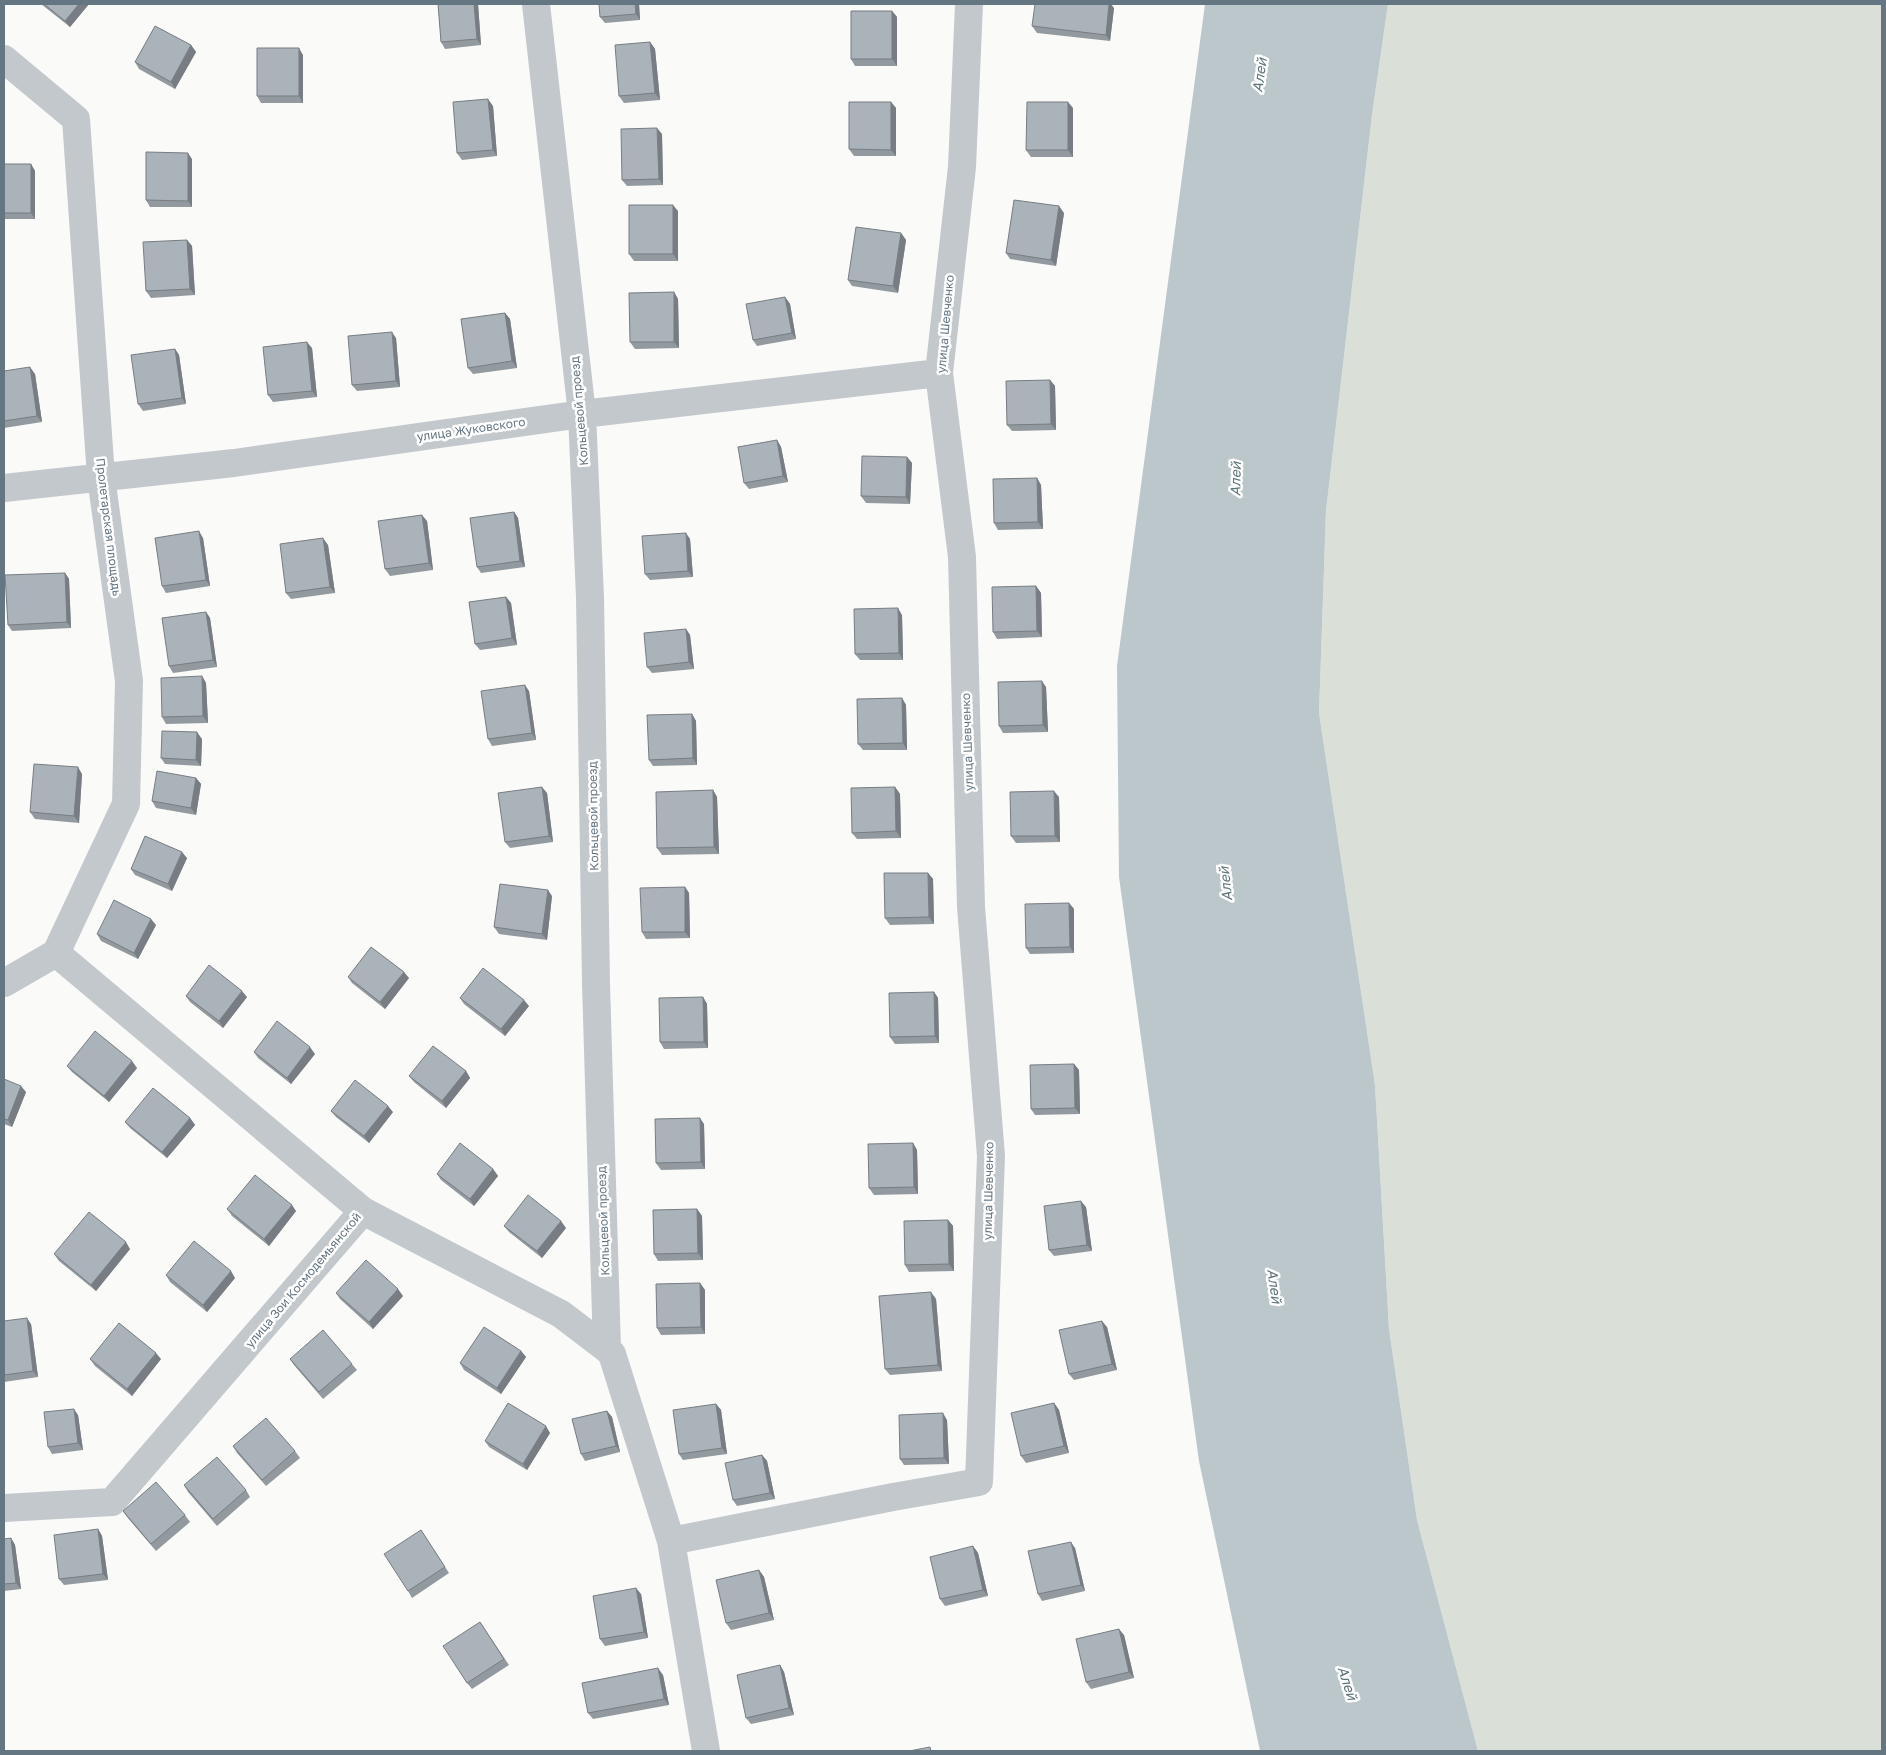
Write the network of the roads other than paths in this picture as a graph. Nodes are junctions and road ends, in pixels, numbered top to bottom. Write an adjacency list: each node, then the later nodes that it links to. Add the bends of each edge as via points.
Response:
1 (536, 4): 5 (street, Кольцевой проезд)
2 (969, 4): 4 (street, улица Шевченко, via 962,167)
3 (4, 59): 6 (street, Пролетарская площадь, via 76,119)
4 (939, 373): 5 (street, улица Жуковского); 13 (street, улица Шевченко, via 962,557 971,907 991,1156 979,1482)
5 (582, 414): 6 (street, улица Жуковского, via 234,463); 11 (street, Кольцевой проезд, via 590,598 596,984)
6 (101, 477): 7 (street, улица Жуковского); 8 (street, Пролетарская площадь, via 129,681 126,804)
7 (4, 488)
8 (56, 952): 9 (street); 10 (street, улица Зои Космодемьянской)
9 (4, 983)
10 (363, 1211): 11 (street, via 561,1314); 12 (street, улица Зои Космодемьянской, via 112,1502)
11 (608, 1349): 13 (street)
12 (4, 1508)
13 (671, 1541): 14 (street)
14 (706, 1751)

